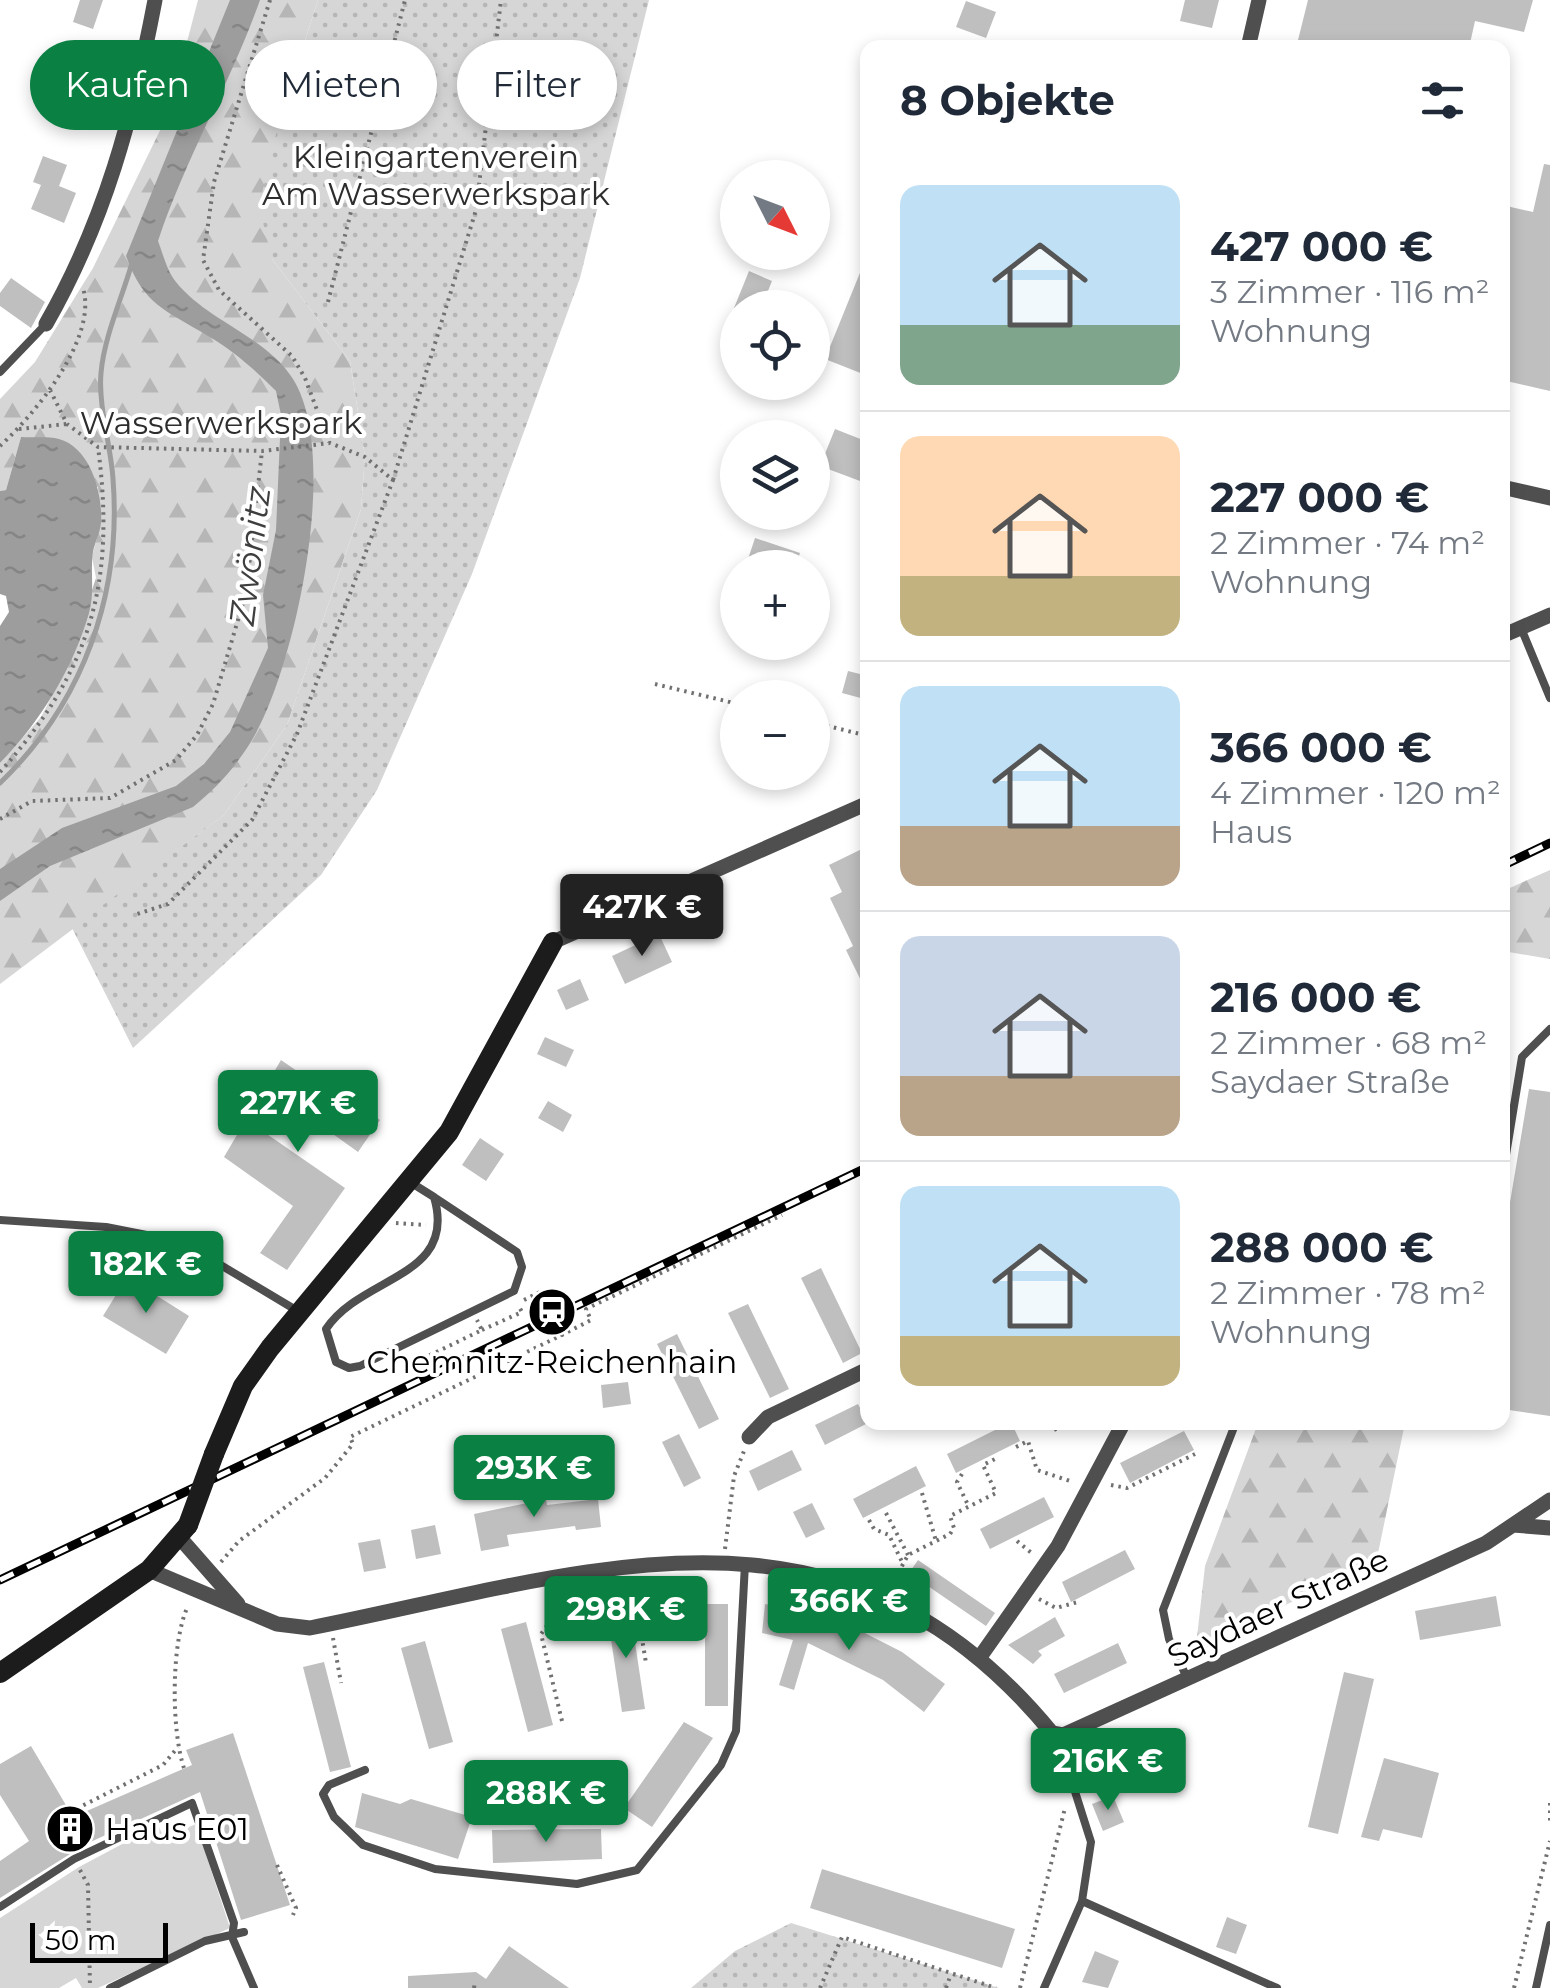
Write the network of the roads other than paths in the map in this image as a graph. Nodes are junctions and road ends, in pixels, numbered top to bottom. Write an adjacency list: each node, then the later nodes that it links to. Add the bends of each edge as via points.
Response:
1 (156, 0): 4 (street, via 138,95 78,269)
2 (1259, 0): 3 (street)
3 (1250, 40)
4 (46, 324): 5 (lane)
5 (0, 372)
6 (1510, 489): 7 (street)
7 (1550, 498)
8 (1550, 615): 9 (street)
9 (1521, 628): 10 (street); 11 (lane)
10 (1510, 633)
11 (1550, 698)
12 (860, 807): 13 (street)
13 (554, 942): 16 (main road, via 449,1132)
14 (1550, 1029): 15 (lane, via 1522,1058)
15 (1510, 1131)
16 (408, 1182): 17 (lane); 19 (main road)
17 (434, 1197): 17 (lane, via 517,1252 522,1267 514,1290 360,1366 336,1362 326,1329 337,1313 429,1255 441,1229)
18 (0, 1220): 19 (lane, via 106,1227 182,1242)
19 (300, 1312): 27 (main road, bridge, via 242,1386)
20 (860, 1373): 23 (street, via 768,1416)
21 (1120, 1430): 31 (street, via 1094,1487)
22 (1233, 1430): 33 (lane, via 1163,1610)
23 (750, 1437)
24 (1550, 1500): 25 (street, Saydaer Straße)
25 (1514, 1525): 26 (street); 33 (street, Saydaer Straße)
26 (1550, 1528)
27 (184, 1531): 29 (main road); 30 (street)
28 (745, 1564): 30 (street, via 630,1564 310,1628 277,1624); 31 (street, via 813,1572 884,1599); 35 (lane, via 736,1731 721,1765 638,1870 577,1884 435,1868 364,1845 334,1817 323,1794)
29 (150, 1570): 30 (street); 32 (main road)
30 (241, 1607)
31 (980, 1657): 34 (street, via 1052,1733)
32 (0, 1673)
33 (1188, 1680): 34 (street, Saydaer Straße)
34 (1063, 1734): 36 (lane, via 1091,1842)
35 (365, 1770)
36 (1082, 1901): 43 (lane); 44 (lane)
37 (0, 1907): 40 (lane, via 74,1859 192,1803 234,1923)
38 (1550, 1926): 45 (lane)
39 (244, 1932): 40 (lane)
40 (232, 1937): 41 (lane, via 205,1941); 42 (lane)
41 (110, 1988)
42 (254, 1988)
43 (1044, 1988)
44 (1276, 1988)
45 (1536, 1988)

